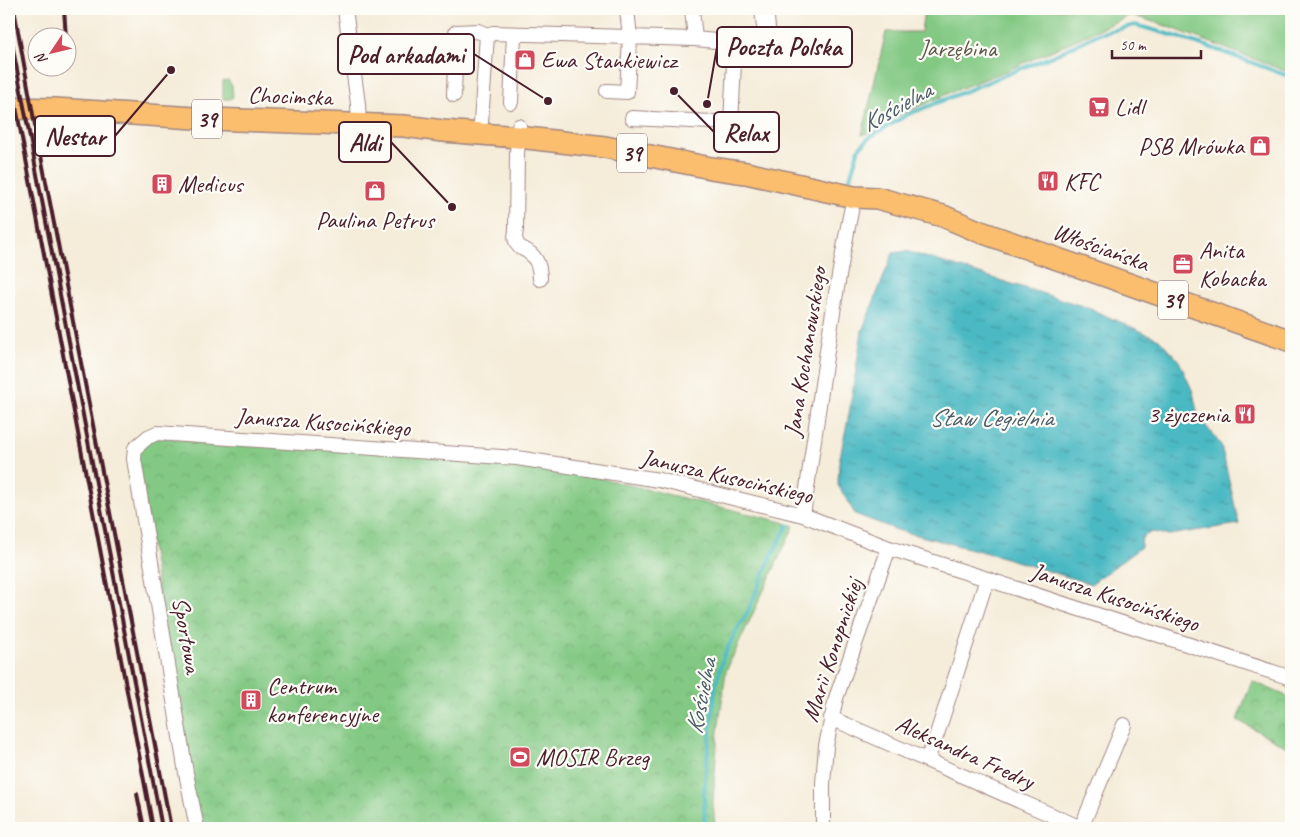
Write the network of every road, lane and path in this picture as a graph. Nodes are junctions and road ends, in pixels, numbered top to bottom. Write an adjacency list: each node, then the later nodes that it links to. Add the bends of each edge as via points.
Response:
1 (345, 9): 17 (street)
2 (627, 9): 7 (street)
3 (692, 9): 8 (street)
4 (764, 9): 10 (street)
5 (514, 34): 6 (street); 7 (street); 13 (street)
6 (487, 35): 12 (street, via 478,31 456,32); 16 (street)
7 (630, 38): 8 (street); 11 (street, via 627,92)
8 (695, 39): 9 (street)
9 (735, 43): 10 (street); 15 (street, via 730,123)
10 (768, 46)
11 (607, 90)
12 (454, 95)
13 (511, 102)
14 (9, 108): 17 (main road, Chocimska / 39)
15 (632, 118)
16 (482, 122): 18 (main road, Chocimska / 39); 19 (main road, Chocimska / 39, via 498,122)
17 (359, 125): 18 (main road, Chocimska / 39)
18 (404, 126): 19 (main road, Chocimska / 39, via 444,131)
19 (519, 132): 20 (main road, Chocimska / 39, via 631,140 711,160); 22 (street, via 515,240 520,248 533,256 540,269)
20 (746, 173): 21 (main road, Włościańska / 39)
21 (854, 197): 23 (main road, Włościańska / 39, via 875,208 978,231); 25 (street, Jana Kochanowskiego)
22 (540, 279)
23 (1291, 341)
24 (135, 448): 25 (street, Janusza Kusocińskiego, via 157,433 517,458 658,480); 32 (street, Sportowa, via 134,459)
25 (803, 515): 26 (street, Janusza Kusocińskiego)
26 (889, 548): 27 (street, Janusza Kusocińskiego); 29 (street, Marii Konopnickiej)
27 (987, 578): 28 (street, Janusza Kusocińskiego); 31 (street)
28 (1291, 678)
29 (831, 718): 31 (street, Aleksandra Fredry); 33 (street, Marii Konopnickiej, via 826,746)
30 (1124, 725): 34 (street)
31 (927, 760): 34 (street, Aleksandra Fredry)
32 (197, 828)
33 (822, 828)
34 (1081, 828)

